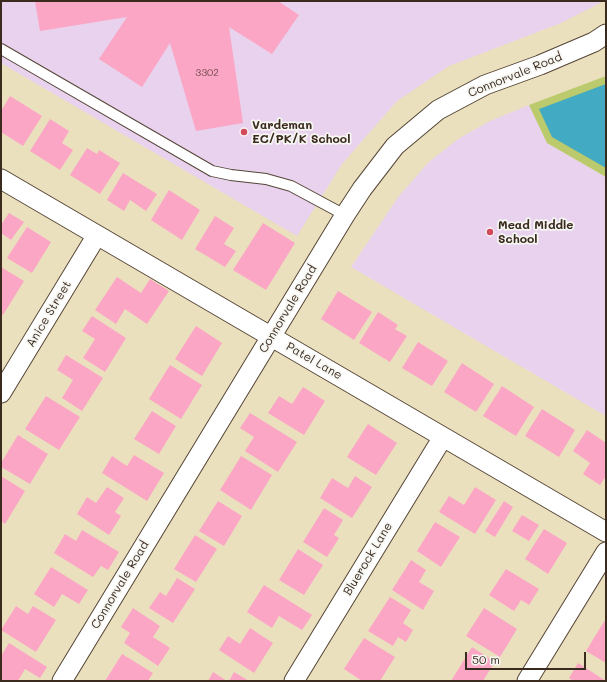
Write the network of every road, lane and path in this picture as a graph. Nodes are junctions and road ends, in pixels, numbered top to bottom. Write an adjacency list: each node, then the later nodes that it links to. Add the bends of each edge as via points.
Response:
1 (606, 34): 4 (street, Connorvale Road, via 594,42 540,65 485,85 438,110 395,146)
2 (1, 49): 4 (lane, via 212,171 266,179 291,186)
3 (1, 179): 5 (street, Patel Lane)
4 (345, 215): 6 (street, Connorvale Road)
5 (97, 235): 6 (street, Patel Lane); 7 (street, Anice Street)
6 (271, 336): 8 (street, Patel Lane); 11 (street, Connorvale Road)
7 (1, 393)
8 (443, 437): 9 (street, Patel Lane); 12 (street, Bluerock Lane)
9 (606, 532)
10 (606, 552): 13 (street)
11 (62, 681)
12 (294, 681)
13 (527, 681)

